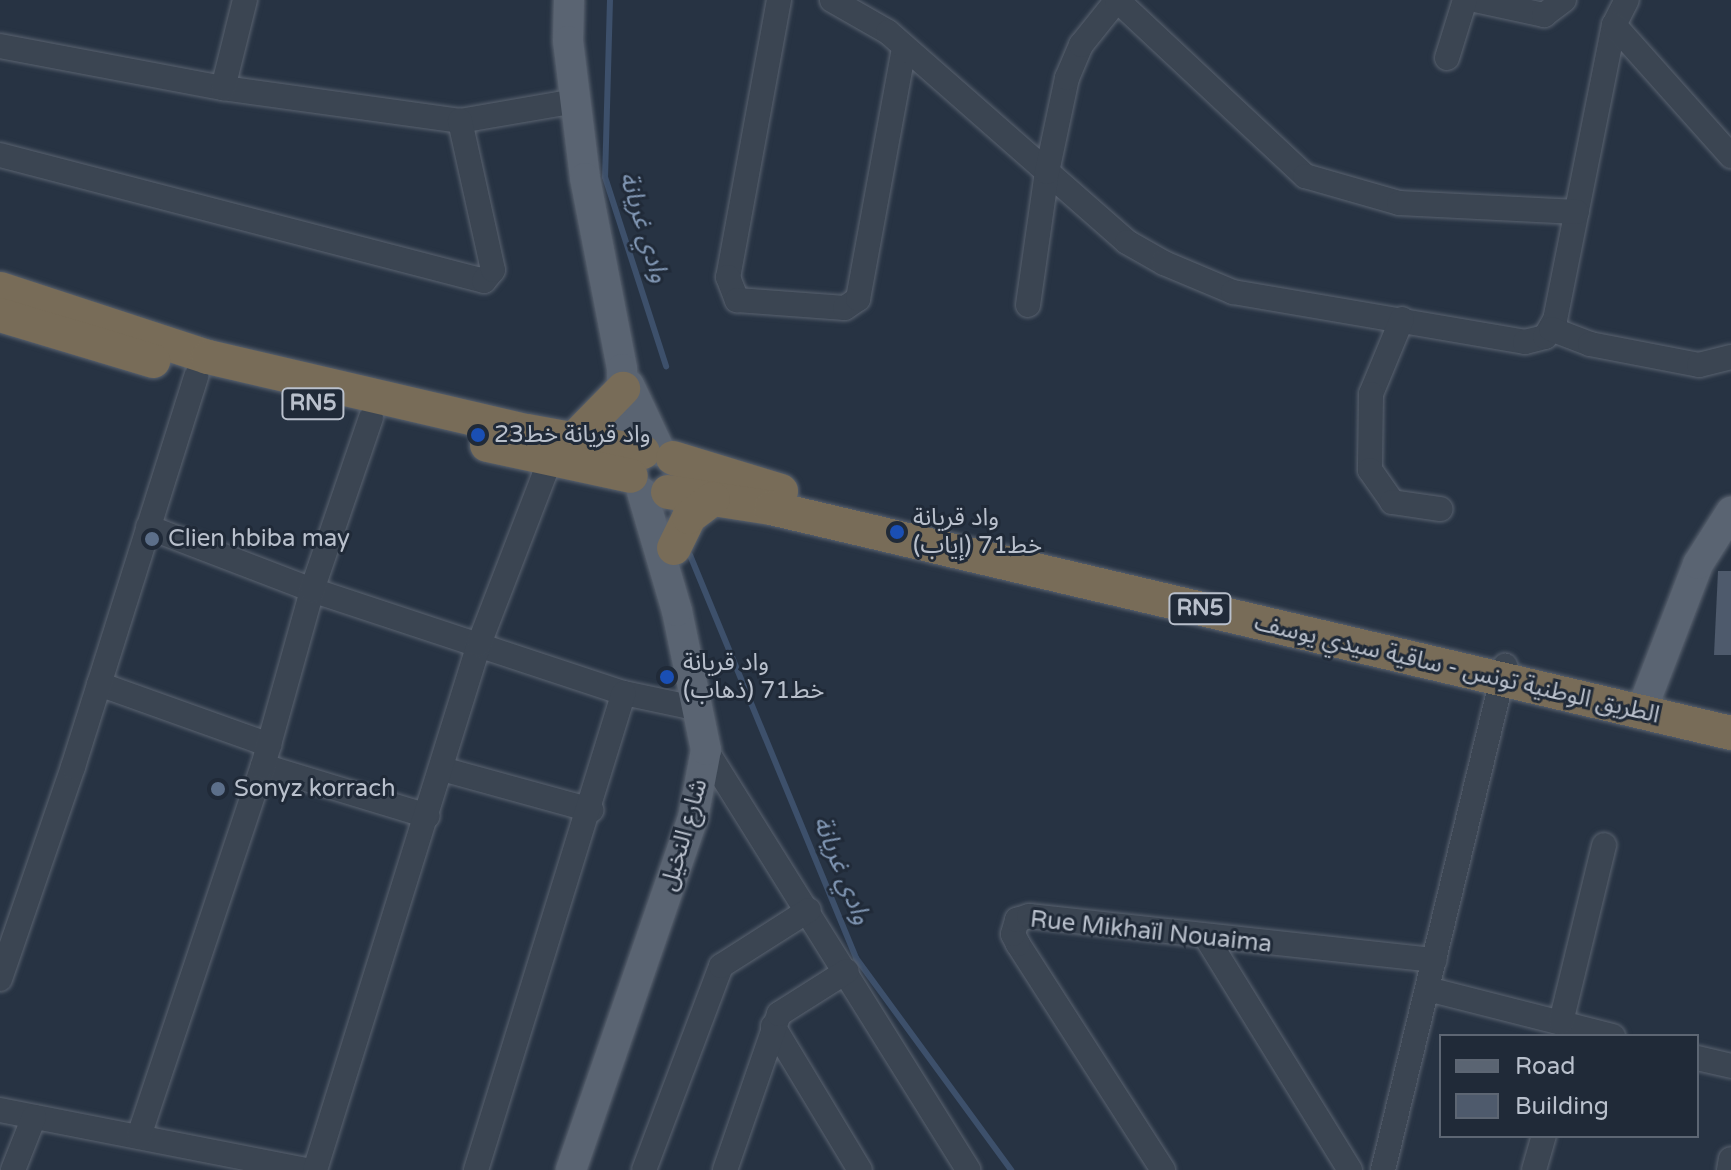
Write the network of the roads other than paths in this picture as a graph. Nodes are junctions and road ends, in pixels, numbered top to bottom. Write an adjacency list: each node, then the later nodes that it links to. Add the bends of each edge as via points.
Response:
1 (245, 0): 13 (street)
2 (569, 0): 14 (main road)
3 (779, 0): 11 (street, via 728,277 727,287 737,300 845,308 858,299)
4 (1465, 0): 12 (street)
5 (1475, 0): 6 (street, via 1544,15)
6 (1564, 0)
7 (1627, 0): 9 (street)
8 (841, 1): 11 (street)
9 (1614, 25): 17 (street); 19 (street)
10 (0, 46): 13 (street)
11 (904, 49): 18 (street)
12 (1447, 58)
13 (223, 88): 15 (street)
14 (576, 101): 15 (street); 27 (main road)
15 (460, 121): 16 (street, via 493,270 484,281)
16 (0, 155)
17 (1731, 156)
18 (1047, 172): 19 (street, via 1067,78 1081,45 1117,0 1305,176 1399,203); 21 (street); 23 (street, via 1127,242 1207,284)
19 (1577, 212): 24 (street)
20 (0, 289): 29 (highway, الطريق الوطنية تونس - ساقية سيدي يوسف / RN5, via 208,357)
21 (1028, 305)
22 (0, 315): 26 (highway, الطريق الوطنية تونس - ساقية سيدي يوسف / RN5)
23 (1402, 319): 24 (street, via 1525,342 1537,341); 33 (street, via 1371,394 1370,470 1392,502)
24 (1551, 329): 25 (street, via 1590,344 1699,365)
25 (1731, 357)
26 (196, 376): 28 (highway, الطريق الوطنية تونس - ساقية سيدي يوسف / RN5); 35 (street)
27 (622, 379): 29 (highway); 31 (main road)
28 (371, 418): 30 (highway, الطريق الوطنية تونس - ساقية سيدي يوسف / RN5); 37 (street)
29 (575, 438): 31 (highway, الطريق الوطنية تونس - ساقية سيدي يوسف / RN5)
30 (550, 460): 31 (highway, الطريق الوطنية تونس - ساقية سيدي يوسف / RN5); 39 (street)
31 (647, 467): 32 (highway, الطريق الوطنية تونس - ساقية سيدي يوسف / RN5); 36 (main road); 38 (main road, شارع النخيل); 40 (highway, الطريق الوطنية تونس - ساقية سيدي يوسف / RN5, via 764,487)
32 (713, 499): 36 (highway, via 689,517); 40 (highway, الطريق الوطنية تونس - ساقية سيدي يوسف / RN5)
33 (1440, 509)
34 (1731, 512): 43 (main road, via 1698,564)
35 (148, 527): 37 (street); 41 (street)
36 (674, 548): 38 (main road)
37 (312, 590): 39 (street); 48 (street)
38 (677, 611): 44 (main road, شارع النخيل)
39 (479, 644): 42 (street); 49 (street)
40 (1502, 674): 43 (highway, الطريق الوطنية تونس - ساقية سيدي يوسف / RN5); 55 (street)
41 (99, 684): 48 (street); 56 (street)
42 (624, 693): 44 (street); 50 (street)
43 (1645, 705): 45 (highway, الطريق الوطنية تونس - ساقية سيدي يوسف / RN5); 46 (highway, الطريق الوطنية تونس - ساقية سيدي يوسف / RN5)
44 (699, 709): 47 (main road, شارع النخيل)
45 (1731, 718)
46 (1731, 733)
47 (706, 750): 53 (street); 74 (main road, شارع النخيل, via 693,818)
48 (266, 755): 51 (street); 66 (street)
49 (442, 769): 50 (street); 51 (street)
50 (591, 810): 73 (street)
51 (428, 816): 72 (street)
52 (1604, 845): 60 (street)
53 (809, 910): 57 (street); 69 (street, via 721,966)
54 (1206, 937): 55 (street, Rue Mikhaïl Nouaima); 78 (street, Rue Mikhaïl Nouaima, via 1029,916 1014,925 1018,944); 79 (street)
55 (1435, 960): 58 (street)
56 (2, 967)
57 (847, 971): 59 (street, via 786,1006); 77 (street)
58 (1428, 989): 60 (street); 80 (street)
59 (773, 1026): 75 (street); 76 (street)
60 (1569, 1028): 61 (street)
61 (1602, 1034)
62 (1699, 1058): 63 (street)
63 (1731, 1066)
64 (0, 1110): 65 (street)
65 (34, 1117): 66 (street); 70 (street)
66 (139, 1136): 71 (street)
67 (1543, 1138): 81 (street)
68 (1731, 1159): 82 (street)
69 (652, 1168)
70 (13, 1170)
71 (306, 1170)
72 (315, 1170)
73 (476, 1170)
74 (571, 1170)
75 (725, 1170)
76 (860, 1170)
77 (968, 1170)
78 (1163, 1170)
79 (1350, 1170)
80 (1383, 1170)
81 (1534, 1170)
82 (1729, 1170)

